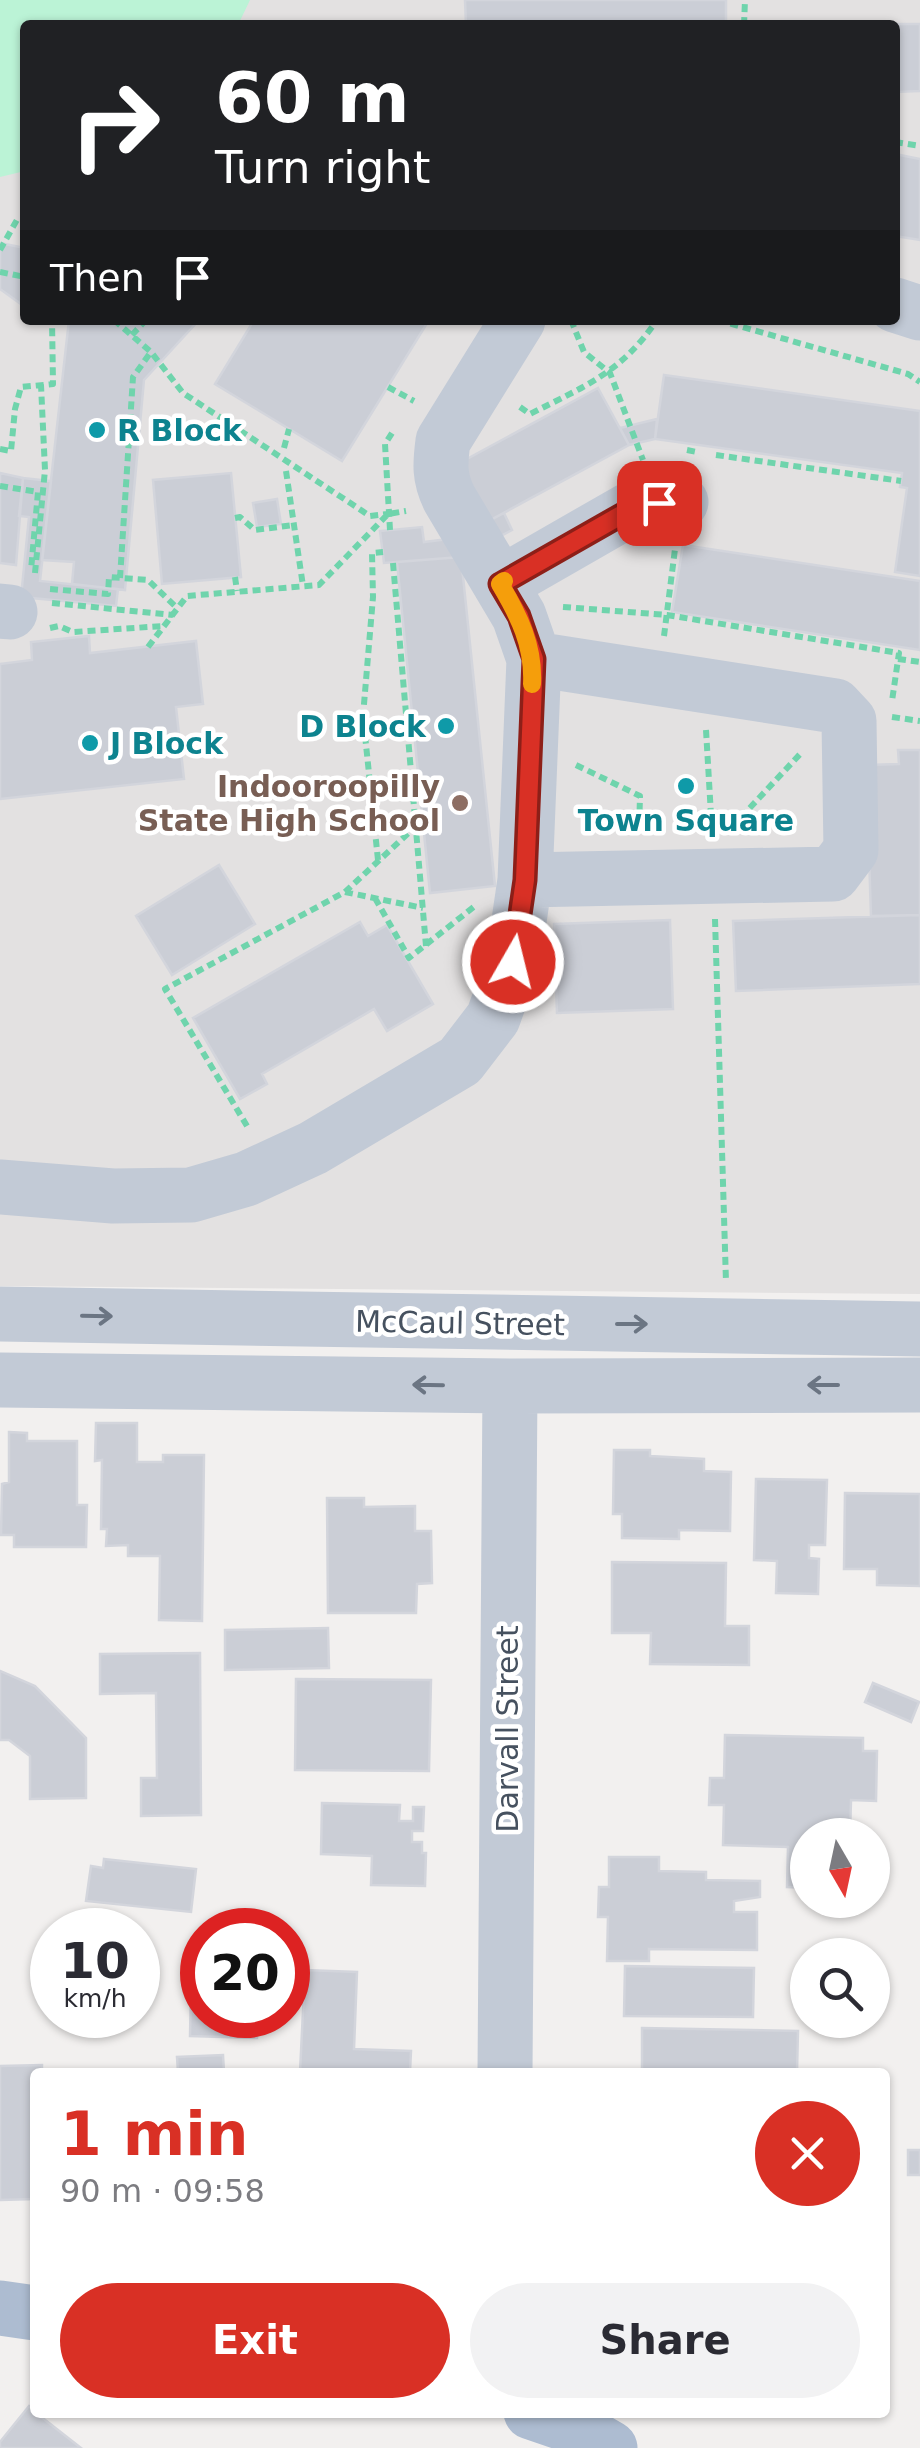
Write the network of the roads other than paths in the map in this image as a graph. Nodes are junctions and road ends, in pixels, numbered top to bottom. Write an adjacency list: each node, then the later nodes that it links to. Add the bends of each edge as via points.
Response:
1 (515, 325): 3 (street, via 444,441 440,464 449,498)
2 (674, 493): 3 (street, via 630,510)
3 (500, 584): 4 (street)
4 (534, 659): 5 (street); 5 (street, via 834,706 849,721 851,850 833,874)
5 (503, 891): 6 (street, via 513,962 493,1018 460,1062 407,1094 263,1172 191,1195)
6 (0, 1187)
7 (0, 1314): 8 (street, McCaul Street, one-way to 8)
8 (920, 1329)
9 (0, 1380): 11 (street, McCaul Street, one-way to 9)
10 (920, 1385): 11 (street, McCaul Street, one-way to 11)
11 (510, 1386): 12 (street, Darvall Street)
12 (505, 2068)
13 (0, 2308): 14 (main road)
14 (30, 2313)
15 (549, 2418): 16 (main road)
16 (610, 2448)

